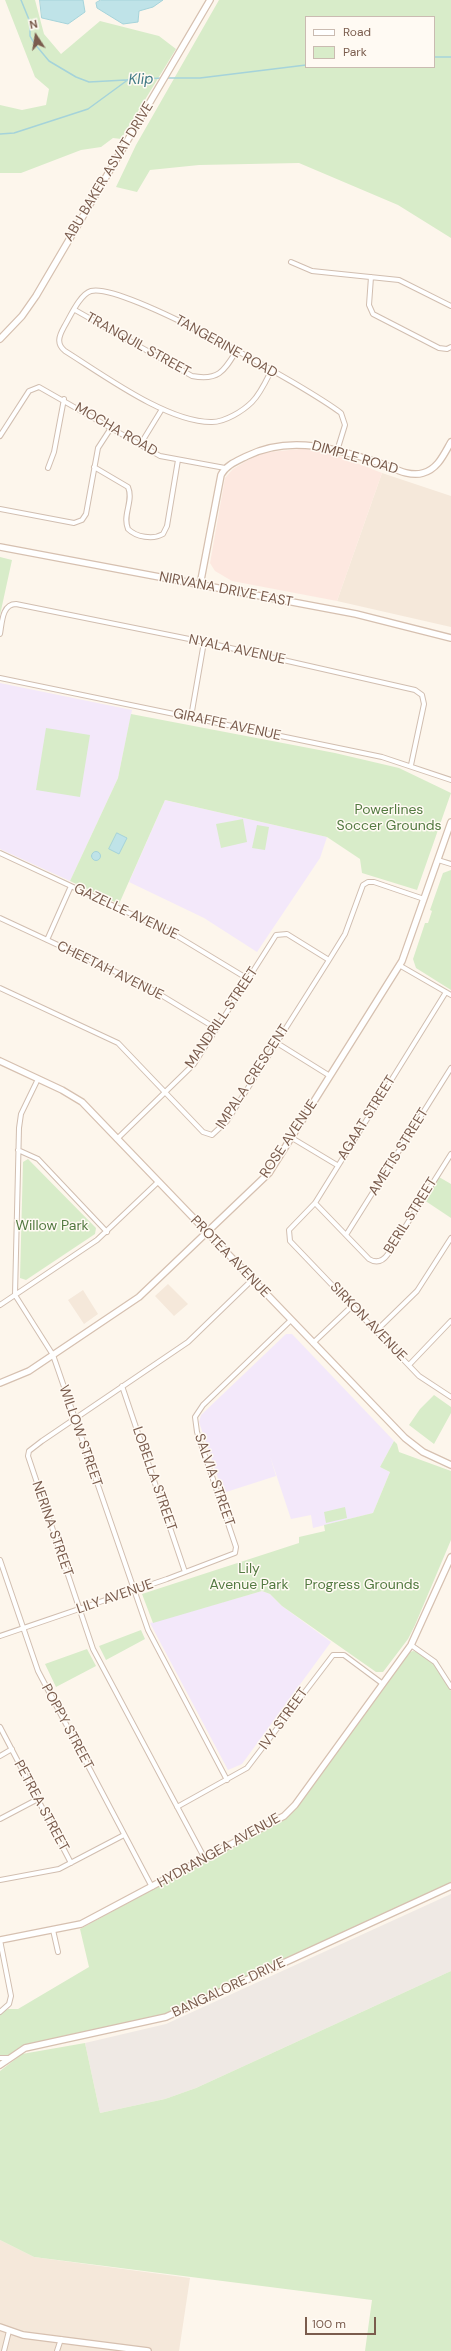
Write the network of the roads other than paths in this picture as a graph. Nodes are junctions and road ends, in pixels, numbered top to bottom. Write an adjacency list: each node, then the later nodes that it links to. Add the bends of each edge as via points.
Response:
1 (210, 0): 6 (street, ABU BAKER ASVAT DRIVE, via 36,296 22,316)
2 (291, 262): 3 (street, via 312,271)
3 (371, 277): 4 (street, via 399,280); 7 (street, via 369,305 373,314 439,348)
4 (451, 306)
5 (75, 310): 8 (street, TANGERINE ROAD, via 86,293 95,290 107,292 171,316); 8 (street, TRANQUIL STREET, via 192,376 208,378 221,373); 11 (street, via 59,337 61,348)
6 (0, 339)
7 (451, 347)
8 (237, 350): 9 (street, TANGERINE ROAD)
9 (271, 371): 11 (street, via 253,402 218,421 202,422); 16 (street, TANGERINE ROAD, via 341,413 345,425)
10 (64, 399): 12 (street, MOCHA ROAD); 13 (street, MOCHA ROAD, via 44,388 35,387 29,391); 19 (street, via 54,452)
11 (162, 409): 15 (street)
12 (111, 428): 15 (street, MOCHA ROAD); 18 (street, via 100,443)
13 (0, 436)
14 (451, 442): 16 (street, DIMPLE ROAD, via 435,467 419,474 408,473)
15 (140, 445): 17 (street, MOCHA ROAD, via 160,456)
16 (337, 451): 20 (street, DIMPLE ROAD, via 305,444 274,447 257,451)
17 (178, 460): 18 (street, via 167,526 163,534 154,537 133,534 128,529 128,487); 20 (street, MOCHA ROAD)
18 (94, 467): 21 (street, via 86,514 78,522)
19 (48, 468)
20 (225, 468): 23 (street, via 220,478)
21 (0, 509)
22 (0, 547): 23 (street, NIRVANA DRIVE EAST)
23 (200, 585): 25 (street, NIRVANA DRIVE EAST, via 356,614)
24 (0, 634): 26 (street, NYALA AVENUE, via 5,611 10,605 16,604)
25 (451, 638)
26 (204, 642): 28 (street); 29 (street, NYALA AVENUE, via 419,692 424,704)
27 (0, 678): 28 (street, GIRAFFE AVENUE)
28 (191, 717): 29 (street, GIRAFFE AVENUE)
29 (411, 765): 30 (street, GIRAFFE AVENUE)
30 (451, 780)
31 (451, 822): 33 (street, ROSE AVENUE)
32 (0, 853): 35 (street, GAZELLE AVENUE)
33 (438, 860): 34 (street); 36 (street, ROSE AVENUE)
34 (451, 864)
35 (71, 886): 38 (street); 41 (street, GAZELLE AVENUE, via 172,933)
36 (424, 899): 39 (street, IMPALA CRESCENT, via 374,882 364,884 345,934); 40 (street, ROSE AVENUE)
37 (0, 918): 38 (street, CHEETAH AVENUE)
38 (47, 940): 45 (street, CHEETAH AVENUE, via 146,986)
39 (329, 960): 41 (street, MANDRILL STREET, via 292,936 282,933 274,938); 46 (street, IMPALA CRESCENT)
40 (400, 965): 43 (street); 49 (street, ROSE AVENUE)
41 (248, 979): 45 (street, MANDRILL STREET)
42 (0, 988): 51 (street, IMPALA CRESCENT, via 112,1039)
43 (446, 992): 44 (street); 56 (street, AGAAT STREET)
44 (451, 995)
45 (217, 1029): 51 (street, MANDRILL STREET, via 194,1064)
46 (276, 1043): 49 (street); 51 (street, IMPALA CRESCENT, via 225,1125 215,1134 208,1136 203,1132)
47 (0, 1061): 50 (street, PROTEA AVENUE)
48 (451, 1068): 61 (street, AMETIS STREET)
49 (330, 1076): 52 (street, ROSE AVENUE)
50 (38, 1080): 53 (street, PROTEA AVENUE, via 79,1100); 54 (street, via 22,1114)
51 (166, 1092): 53 (street, MANDRILL STREET)
52 (292, 1138): 56 (street); 60 (street, ROSE AVENUE, via 266,1177)
53 (117, 1140): 57 (street, PROTEA AVENUE)
54 (18, 1150): 59 (street, via 38,1159); 65 (street)
55 (451, 1154): 61 (street, BERIL STREET, via 383,1260 372,1261)
56 (337, 1165): 58 (street, AGAAT STREET)
57 (158, 1182): 59 (street); 60 (street, PROTEA AVENUE)
58 (315, 1203): 61 (street, BERIL STREET); 63 (street, AGAAT STREET, via 289,1230)
59 (107, 1232): 65 (street)
60 (207, 1233): 64 (street, PROTEA AVENUE); 72 (street, ROSE AVENUE, via 139,1297)
61 (346, 1235)
62 (451, 1238): 70 (street, via 417,1291)
63 (290, 1241): 67 (street, SIRKON AVENUE)
64 (252, 1280): 68 (street, PROTEA AVENUE); 75 (street, NERINA STREET, via 188,1342)
65 (15, 1295): 66 (street); 72 (street, WILLOW STREET)
66 (0, 1305)
67 (352, 1306): 70 (street, SIRKON AVENUE); 71 (street)
68 (291, 1320): 71 (street, PROTEA AVENUE); 79 (street, SALVIA STREET, via 203,1406 195,1417 197,1432 236,1547 235,1553)
69 (451, 1321): 73 (street)
70 (376, 1331): 73 (street, SIRKON AVENUE)
71 (313, 1343): 78 (street, PROTEA AVENUE, via 410,1443 423,1452)
72 (53, 1355): 74 (street, ROSE AVENUE, via 24,1373); 77 (street, WILLOW STREET)
73 (409, 1364): 76 (street, SIRKON AVENUE, via 423,1379)
74 (0, 1383)
75 (122, 1386): 77 (street, NERINA STREET); 82 (street, LOBELLA STREET)
76 (451, 1397)
77 (74, 1419): 83 (street, WILLOW STREET); 84 (street, NERINA STREET, via 32,1448 28,1456)
78 (451, 1464)
79 (229, 1556): 82 (street, LILY AVENUE)
80 (451, 1557): 87 (street, HYDRANGEA AVENUE)
81 (0, 1560): 85 (street, POPPY STREET)
82 (185, 1572): 83 (street, LILY AVENUE)
83 (132, 1591): 84 (street, LILY AVENUE); 93 (street, WILLOW STREET, via 152,1640)
84 (79, 1609): 85 (street, LILY AVENUE); 95 (street, NERINA STREET, via 96,1654)
85 (23, 1629): 86 (street, LILY AVENUE); 97 (street, POPPY STREET, via 42,1679)
86 (0, 1636)
87 (411, 1645): 88 (street, HYDRANGEA AVENUE); 89 (street, via 435,1662)
88 (383, 1684): 93 (street, IVY STREET, via 344,1655 333,1655 251,1764); 98 (street, HYDRANGEA AVENUE, via 289,1812)
89 (451, 1687)
90 (0, 1727): 91 (street, PETREA STREET)
91 (12, 1749): 92 (street); 94 (street, PETREA STREET)
92 (0, 1756)
93 (227, 1780): 95 (street, IVY STREET)
94 (38, 1799): 96 (street); 99 (street, PETREA STREET)
95 (177, 1807): 98 (street, NERINA STREET)
96 (0, 1819)
97 (124, 1835): 99 (street); 102 (street, POPPY STREET)
98 (205, 1859): 102 (street, HYDRANGEA AVENUE)
99 (71, 1863): 100 (street, via 54,1870)
100 (0, 1880)
101 (451, 1886): 108 (street, BANGALORE DRIVE, via 162,2019 33,2046 20,2050)
102 (152, 1887): 103 (street, HYDRANGEA AVENUE, via 81,1924)
103 (53, 1930): 104 (street, HYDRANGEA AVENUE); 105 (street)
104 (0, 1940): 106 (street, via 11,1996 9,2004)
105 (58, 1952)
106 (0, 2012)
107 (0, 2058): 108 (street)
108 (8, 2058): 109 (street, BANGALORE DRIVE)
109 (0, 2065)
110 (0, 2327): 111 (street)
111 (9, 2331): 112 (street); 114 (street)
112 (60, 2339): 113 (street); 115 (street)
113 (111, 2349): 116 (street)
114 (4, 2351)
115 (57, 2351)
116 (148, 2351)

